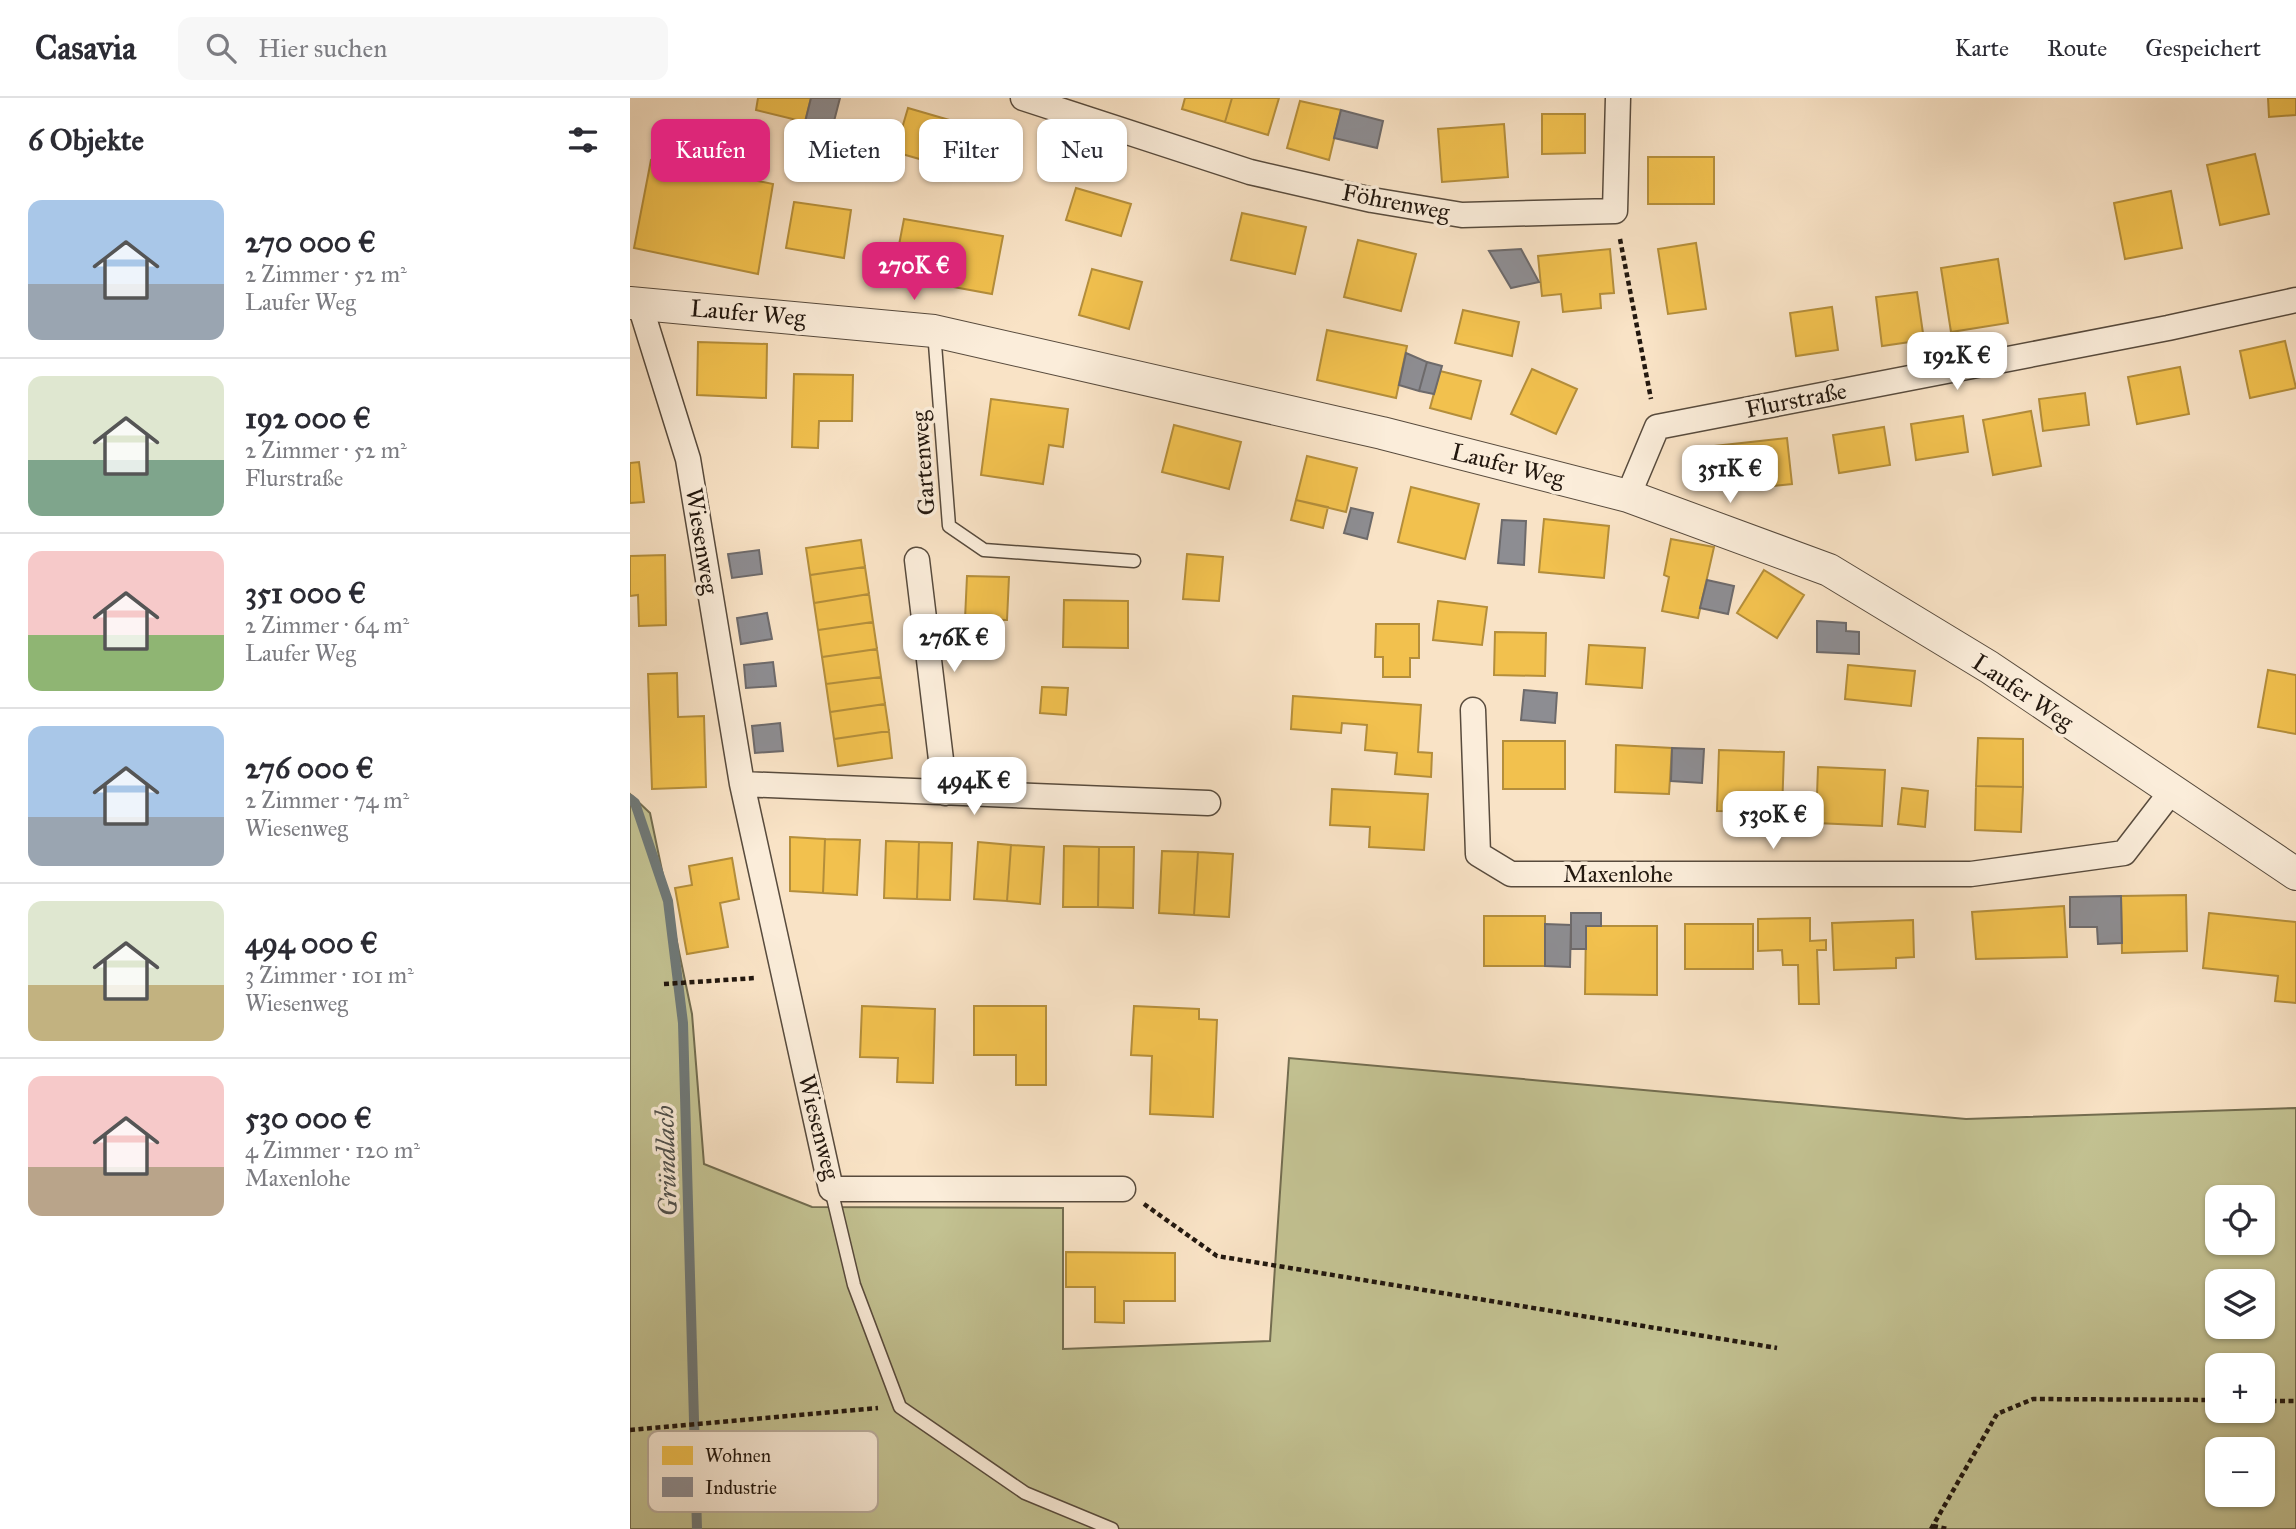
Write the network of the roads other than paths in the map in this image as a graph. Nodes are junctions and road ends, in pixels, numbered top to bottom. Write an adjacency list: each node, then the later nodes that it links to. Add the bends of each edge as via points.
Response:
1 (1023, 98): 2 (street, Föhrenweg, via 1250,172 1462,215 1615,211)
2 (1618, 98)
3 (2296, 300): 6 (street, Flurstraße, via 1657,427)
4 (635, 303): 5 (street, Laufer Weg); 10 (street, Wiesenweg, via 688,459)
5 (934, 331): 6 (street, Laufer Weg, via 1382,433); 8 (lane, Gartenweg, via 949,526 984,550)
6 (1628, 496): 11 (street, Laufer Weg, via 1829,569 1989,667)
7 (917, 560): 12 (street)
8 (1134, 561)
9 (1473, 710): 11 (street, Maxenlohe, via 1478,854 1511,874 1971,874 2124,853)
10 (742, 784): 12 (street); 15 (street, Wiesenweg)
11 (2171, 792): 14 (street, Laufer Weg)
12 (945, 793): 13 (street)
13 (1208, 803)
14 (2296, 874)
15 (831, 1189): 16 (street, Wiesenweg); 17 (lane, via 854,1285 900,1407 1025,1493)
16 (1123, 1189)
17 (1112, 1529)

